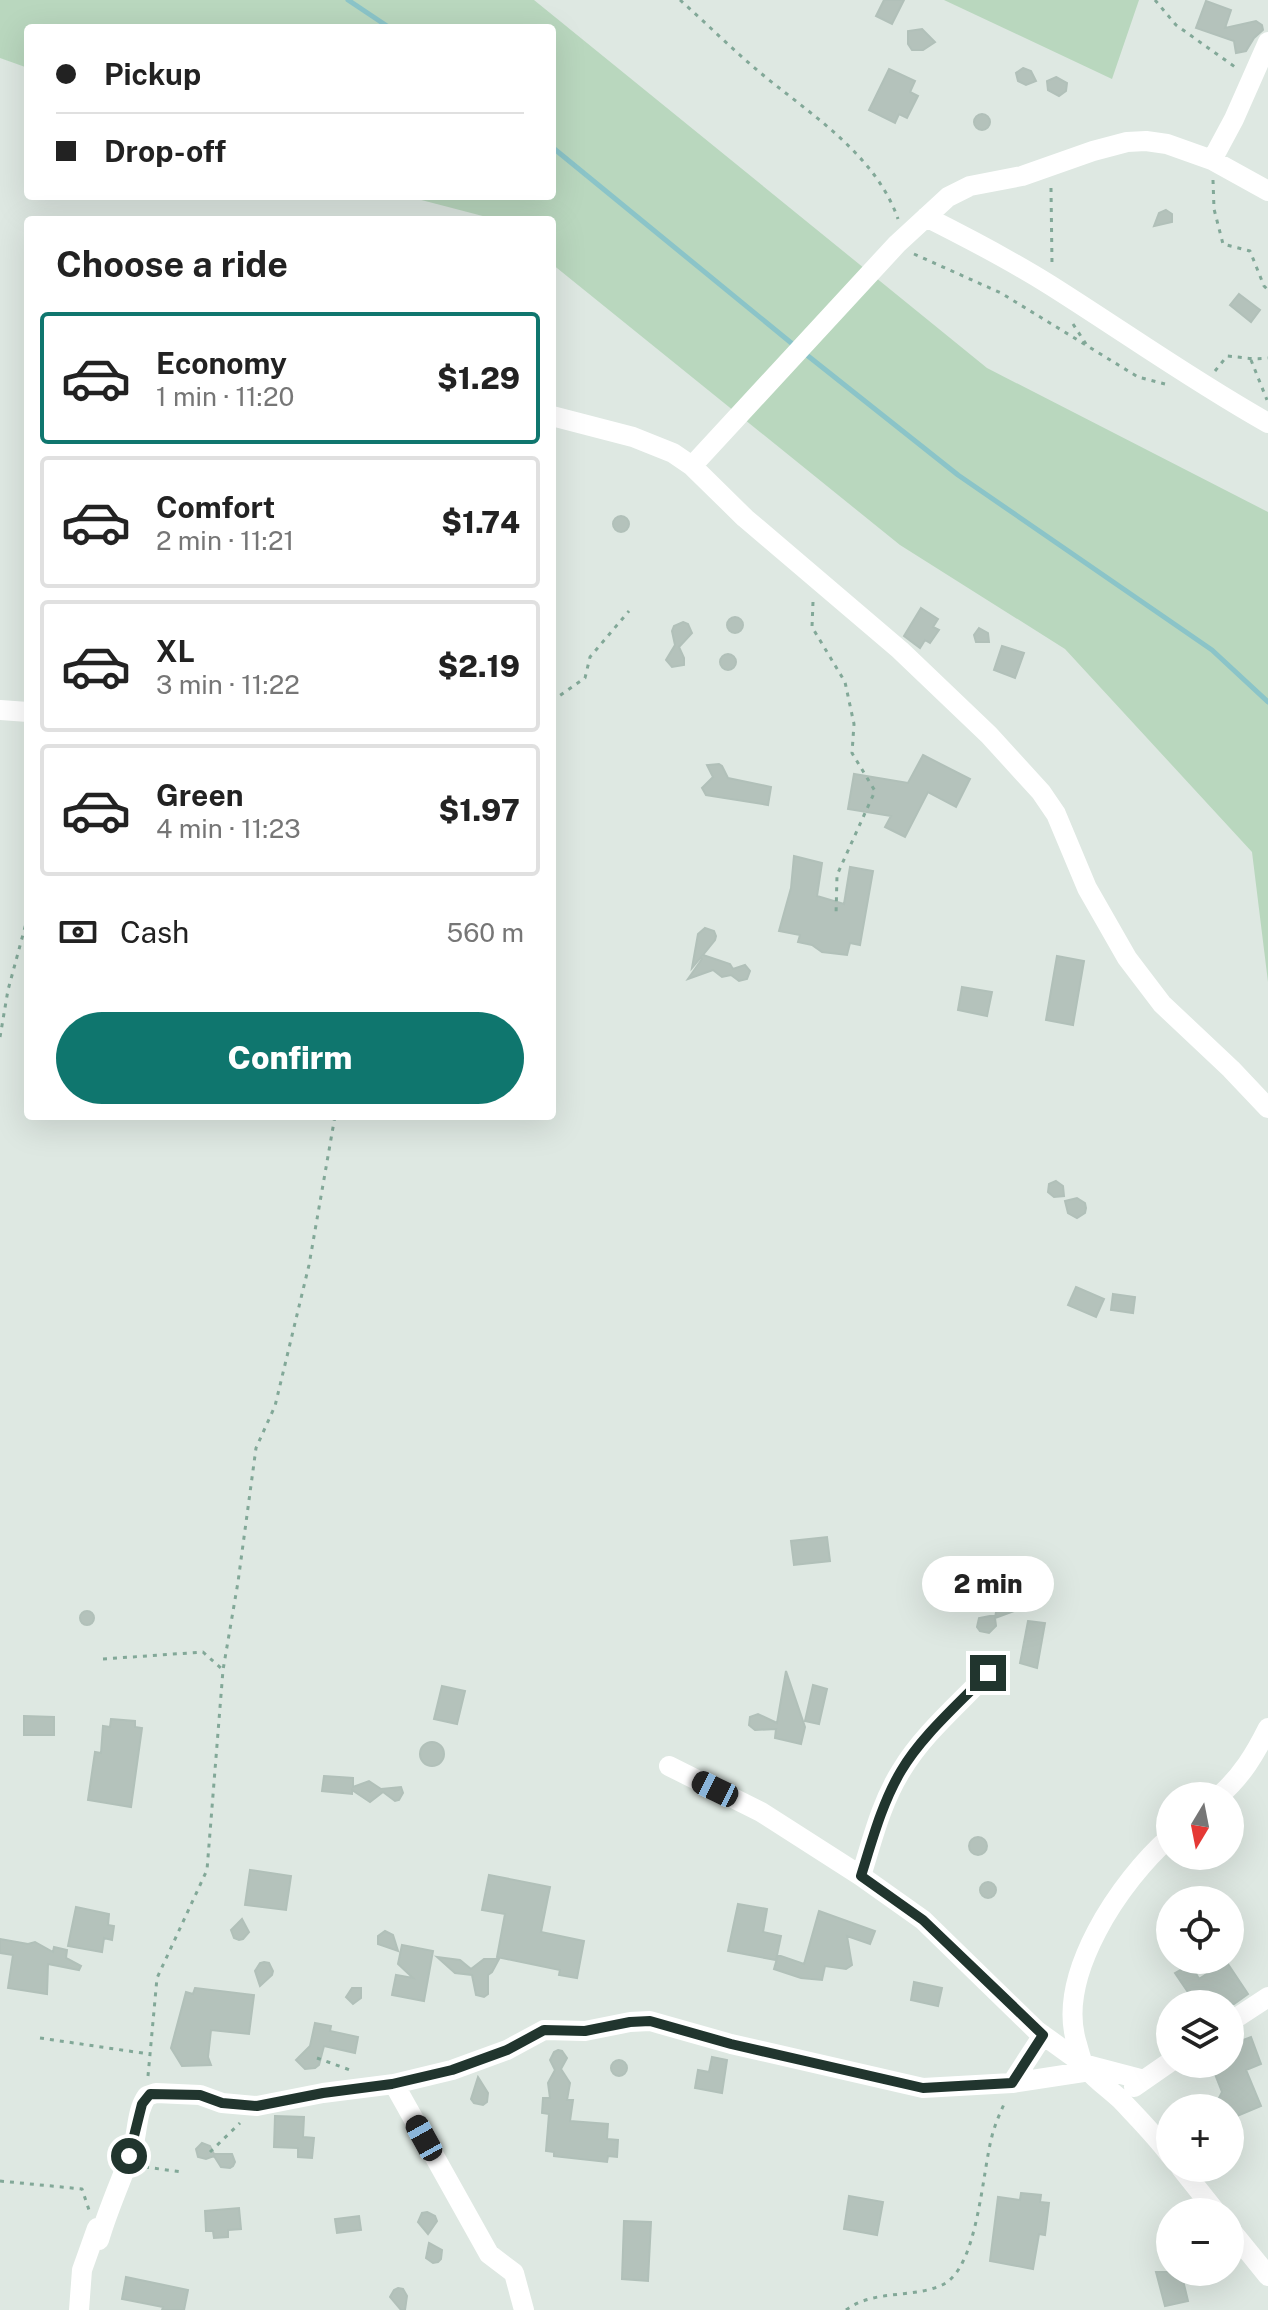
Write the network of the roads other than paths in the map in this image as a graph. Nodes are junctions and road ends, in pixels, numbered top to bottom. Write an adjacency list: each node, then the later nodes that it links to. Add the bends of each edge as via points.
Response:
1 (1268, 42): 2 (street)
2 (1212, 160): 3 (street); 4 (street, via 1167,144 1127,142 1022,176 970,186)
3 (1268, 191)
4 (926, 217): 6 (street, via 1048,283); 7 (street)
5 (556, 419): 7 (street, via 633,437)
6 (1268, 423)
7 (692, 466): 10 (street, via 900,650 1041,792 1127,958 1162,1004)
8 (0, 710): 9 (street)
9 (24, 712)
10 (1268, 1108)
11 (988, 1673): 16 (street, via 901,1770)
12 (1268, 1728): 14 (street)
13 (669, 1766): 16 (street, via 761,1812)
14 (1235, 1782)
15 (1156, 1849): 20 (street, via 1118,1894 1075,1982 1075,2037)
16 (861, 1876): 19 (street, via 923,1920)
17 (1268, 1997): 18 (street)
18 (1244, 2013)
19 (1043, 2035): 20 (street); 23 (street)
20 (1087, 2068): 22 (street); 23 (street); 25 (street)
21 (1156, 2072): 22 (street)
22 (1144, 2080): 25 (street)
23 (1012, 2083): 24 (street, via 923,2088 650,2021 585,2031 544,2030 452,2070)
24 (394, 2084): 31 (street, via 257,2106 200,2095 147,2096 99,2240 97,2228 82,2270); 32 (street, via 489,2254 514,2273)
25 (1119, 2098): 26 (street)
26 (1156, 2138)
27 (1192, 2182): 28 (street)
28 (1205, 2198)
29 (1244, 2246): 30 (street)
30 (1268, 2276)
31 (79, 2310)
32 (524, 2310)

